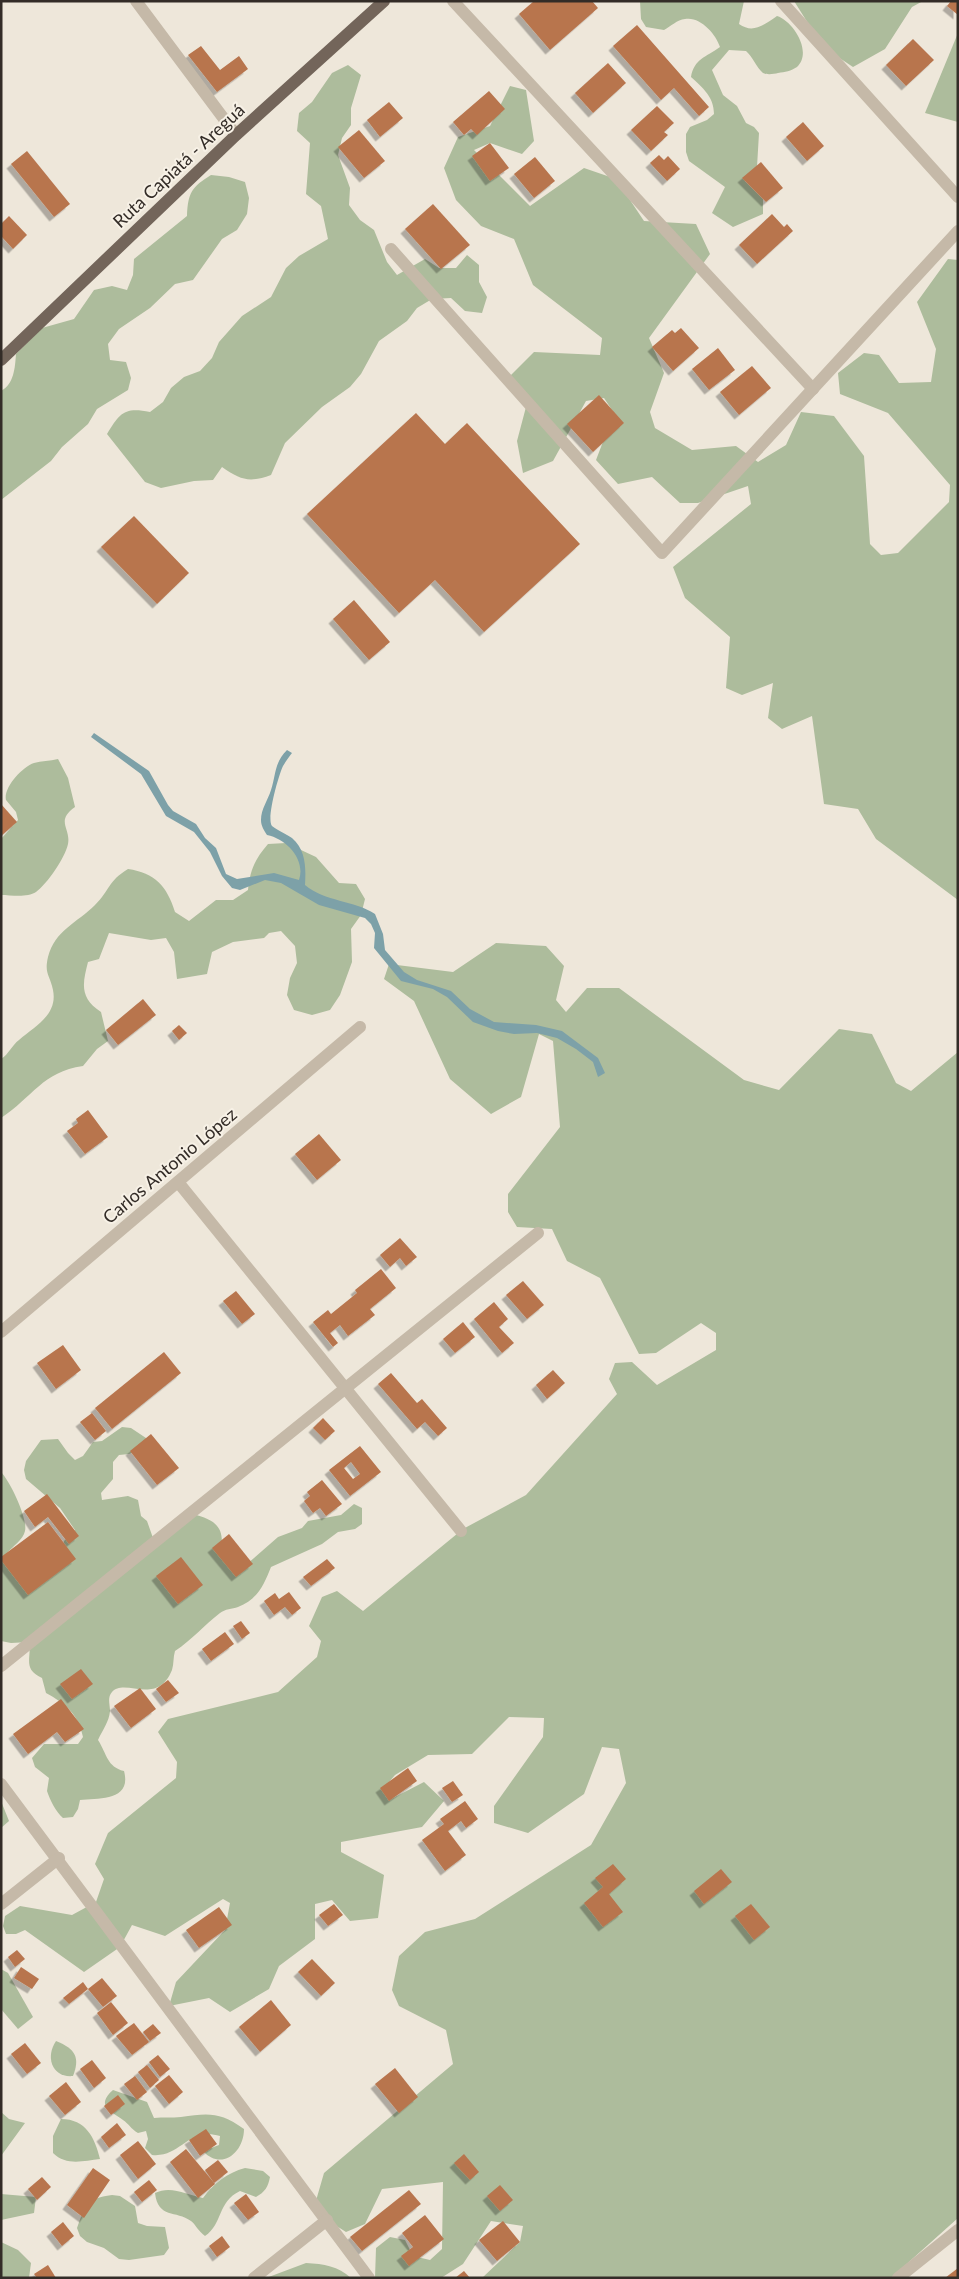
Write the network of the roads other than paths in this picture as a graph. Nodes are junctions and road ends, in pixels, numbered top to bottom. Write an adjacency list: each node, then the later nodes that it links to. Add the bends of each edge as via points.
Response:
1 (136, 1): 5 (street)
2 (384, 1): 5 (main road, Ruta Capiatá - Areguá)
3 (453, 1): 10 (street)
4 (781, 1): 6 (street)
5 (236, 135): 9 (main road, Ruta Capiatá - Areguá)
6 (958, 197)
7 (958, 231): 10 (street)
8 (391, 249): 10 (street, via 662,553)
9 (1, 360)
10 (813, 389)
11 (360, 1027): 12 (street, Carlos Antonio López)
12 (178, 1182): 14 (street, Carlos Antonio López); 15 (street)
13 (538, 1233): 15 (street)
14 (1, 1332)
15 (345, 1389): 16 (street); 17 (street)
16 (461, 1531)
17 (1, 1666)
18 (1, 1784): 19 (street)
19 (59, 1858): 20 (street); 21 (street)
20 (1, 1904)
21 (327, 2220): 23 (street); 24 (street)
22 (958, 2230): 25 (street)
23 (254, 2278)
24 (369, 2278)
25 (898, 2278)

